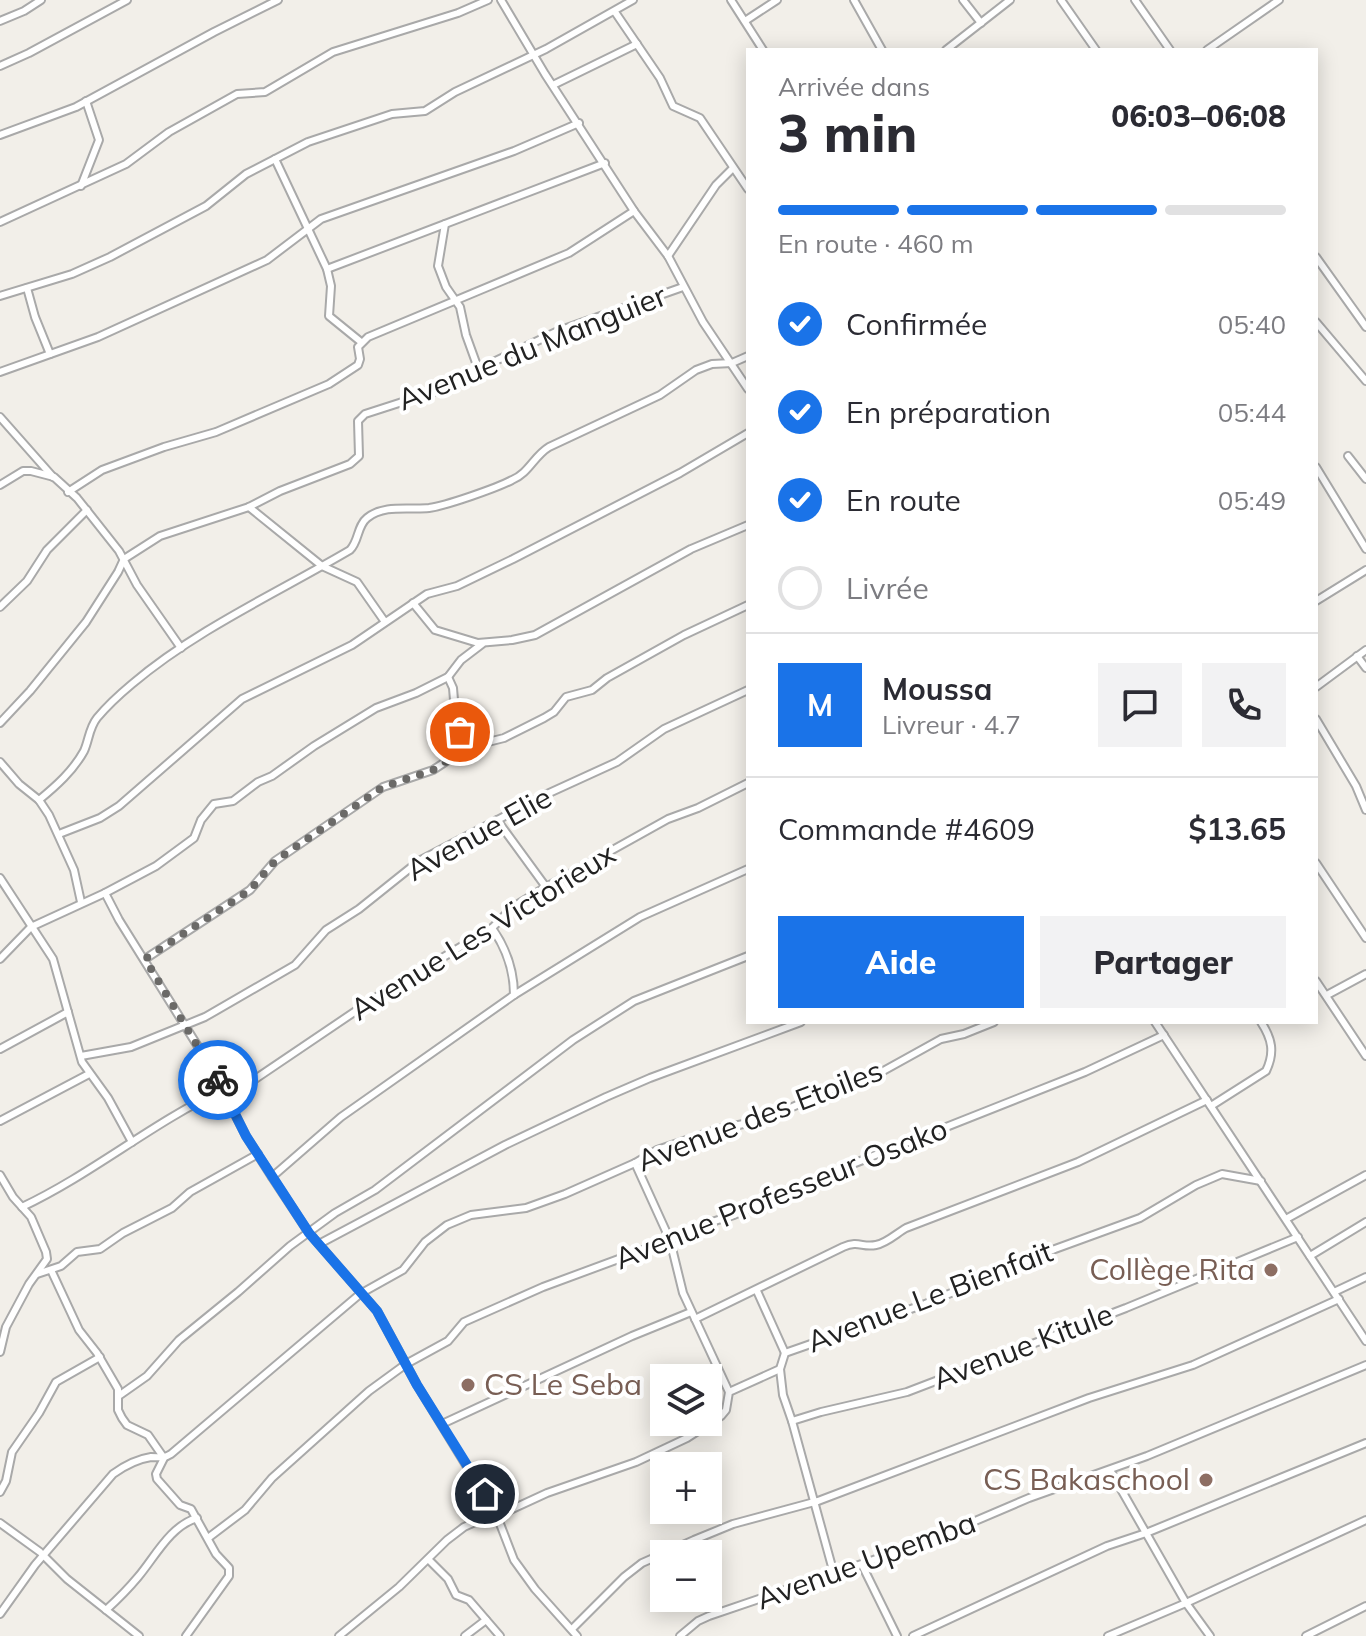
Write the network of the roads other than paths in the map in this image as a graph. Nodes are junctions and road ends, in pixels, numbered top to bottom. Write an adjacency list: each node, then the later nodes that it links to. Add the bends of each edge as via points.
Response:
1 (41, 0): 16 (street)
2 (127, 0): 27 (street)
3 (278, 0): 29 (street)
4 (488, 0): 35 (street, via 333,52 265,92 237,94)
5 (501, 0): 26 (street)
6 (633, 0): 15 (street)
7 (731, 0): 17 (street)
8 (777, 0): 17 (street)
9 (854, 0): 21 (street)
10 (963, 0): 18 (street)
11 (1010, 0): 18 (street)
12 (1061, 0): 23 (street)
13 (1135, 0): 24 (street)
14 (1279, 0): 25 (street)
15 (615, 12): 19 (street); 26 (street)
16 (0, 21)
17 (745, 21): 20 (street)
18 (981, 23): 22 (street)
19 (637, 44): 28 (street); 34 (street, via 673,106 700,118)
20 (762, 48)
21 (881, 48)
22 (949, 48)
23 (1095, 48)
24 (1169, 48)
25 (1210, 48)
26 (533, 54): 28 (street); 32 (street, via 425,111 371,120)
27 (0, 66)
28 (553, 85): 30 (street)
29 (86, 101): 31 (street); 35 (street, via 99,140)
30 (579, 123): 33 (street); 40 (street, via 321,219)
31 (0, 135)
32 (275, 159): 40 (street); 45 (street, via 206,206 110,257)
33 (605, 163): 37 (street); 39 (street)
34 (733, 168): 36 (street); 41 (street)
35 (81, 186): 38 (street)
36 (746, 186)
37 (634, 211): 41 (street); 47 (street, via 569,253)
38 (0, 222)
39 (445, 224): 43 (street); 47 (street, via 438,266)
40 (309, 229): 43 (street); 51 (street, via 267,260)
41 (668, 256): 44 (street)
42 (1318, 260): 49 (street)
43 (327, 269): 50 (street, via 329,316)
44 (683, 287): 53 (street); 54 (street, Avenue du Manguier, via 558,331)
45 (27, 288): 46 (street); 51 (street)
46 (0, 296)
47 (457, 299): 50 (street); 54 (street)
48 (1318, 324): 56 (street)
49 (1366, 327)
50 (361, 342): 65 (street, via 358,365 329,384 216,432 102,470)
51 (50, 354): 55 (street)
52 (746, 357): 53 (street)
53 (732, 363): 57 (street); 71 (street, via 696,370 660,395 549,447 511,481 430,508 375,514 361,525 350,550)
54 (479, 371): 66 (street, Avenue du Manguier, via 458,384 365,414 358,421 359,456 350,464)
55 (0, 372)
56 (1366, 381)
57 (746, 386)
58 (0, 417): 62 (street)
59 (746, 434): 74 (street, via 633,498)
60 (1348, 456): 63 (street)
61 (1318, 470): 69 (street)
62 (54, 477): 64 (street, via 23,471); 65 (street)
63 (1366, 479)
64 (0, 485)
65 (68, 492): 67 (street)
66 (249, 507): 70 (street, Avenue du Manguier, via 160,536); 71 (street)
67 (87, 510): 70 (street); 76 (street)
68 (746, 526): 78 (street, via 691,549 535,635)
69 (1366, 549)
70 (124, 559): 79 (street); 87 (street, Avenue du Manguier, via 86,622)
71 (322, 566): 77 (street, via 357,582); 79 (street)
72 (1366, 570): 73 (street)
73 (1318, 600)
74 (413, 603): 77 (street); 78 (street, via 435,630)
75 (746, 606): 88 (street, via 684,635 592,690 566,697 544,718 504,738)
76 (0, 607)
77 (385, 622): 94 (street, via 352,645 242,699 119,806)
78 (482, 644): 83 (street)
79 (181, 648): 91 (street, via 97,717 83,753 63,781)
80 (1366, 650): 81 (street)
81 (1357, 656): 82 (street); 84 (street)
82 (1366, 668)
83 (448, 677): 88 (street, via 456,724); 99 (street, via 376,708 233,801 214,804 194,838)
84 (1318, 685)
85 (746, 691): 93 (street, Avenue Elie)
86 (1318, 722): 92 (street)
87 (0, 723)
88 (468, 747): 106 (street, via 433,770 383,787 275,861 250,890)
89 (0, 762): 91 (street)
90 (746, 784): 98 (street, Avenue Les Victorieux, via 668,819)
91 (39, 800): 94 (street)
92 (1366, 810)
93 (497, 820): 98 (street); 116 (street, Avenue Elie, via 407,869 326,930 295,965)
94 (59, 834): 100 (street)
95 (1318, 866): 103 (street)
96 (746, 870): 109 (street, via 640,917)
97 (0, 878): 101 (street)
98 (546, 887): 102 (street, Avenue Les Victorieux, via 513,907)
99 (105, 893): 100 (street); 106 (street)
100 (81, 902): 101 (street)
101 (31, 927): 105 (street); 111 (street, via 57,968)
102 (492, 928): 109 (street, via 513,970); 123 (street, Avenue Les Victorieux, via 375,998)
103 (1366, 938)
104 (746, 957): 136 (street, via 634,1001 586,1031 375,1190)
105 (0, 959)
106 (145, 959): 116 (street)
107 (1366, 974): 110 (street)
108 (1318, 984): 110 (street)
109 (514, 995): 131 (street, via 341,1117)
110 (1327, 995): 120 (street)
111 (68, 1012): 118 (street); 119 (street)
112 (795, 1024): 139 (street, via 606,1097)
113 (989, 1024): 128 (street, Avenue des Etoiles, via 941,1039 876,1075 797,1107 690,1138)
114 (1156, 1024): 117 (street)
115 (1262, 1024): 124 (street, via 1272,1046 1266,1071)
116 (185, 1026): 119 (street, Avenue Elie, via 131,1047); 122 (street)
117 (1164, 1035): 124 (street); 138 (street, Avenue Professeur Osako)
118 (0, 1049)
119 (81, 1056): 121 (street)
120 (1366, 1056)
121 (89, 1074): 125 (street); 126 (street)
122 (222, 1090): 123 (street); 126 (street)
123 (227, 1098): 127 (street)
124 (1209, 1103): 132 (street); 144 (street, via 1078,1162 906,1228 880,1244 854,1243)
125 (0, 1121)
126 (132, 1142): 133 (street)
127 (258, 1154): 131 (street); 141 (street, via 100,1249 77,1252)
128 (635, 1163): 138 (street); 146 (street, Avenue des Etoiles, via 526,1208 471,1215 447,1225 403,1270)
129 (0, 1175): 133 (street)
130 (1366, 1175): 134 (street)
131 (272, 1177): 136 (street)
132 (1261, 1181): 134 (street); 151 (street, Avenue Le Bienfait, via 1222,1174 1140,1218)
133 (22, 1207): 142 (street, via 46,1252)
134 (1286, 1219): 137 (street)
135 (1366, 1222): 140 (street)
136 (309, 1233): 139 (street); 157 (street, via 269,1262)
137 (1298, 1237): 140 (street); 158 (street, Avenue Kitule, via 907,1392)
138 (670, 1240): 148 (street); 153 (street, Avenue Professeur Osako, via 464,1322 448,1341)
139 (319, 1244): 146 (street)
140 (1310, 1256): 145 (street)
141 (51, 1270): 142 (street); 152 (street, via 79,1330)
142 (37, 1274): 150 (street, via 6,1327)
143 (1366, 1277): 145 (street)
144 (757, 1291): 148 (street); 151 (street)
145 (1334, 1292): 147 (street)
146 (360, 1294): 153 (street, via 377,1311); 161 (street, Avenue des Etoiles)
147 (1339, 1299): 149 (street); 164 (street, via 1193,1365 1089,1398)
148 (693, 1316): 156 (street); 159 (street, via 632,1336)
149 (1366, 1340)
150 (0, 1352)
151 (785, 1353): 155 (street, Avenue Le Bienfait)
152 (100, 1357): 157 (street); 163 (street, via 56,1382 12,1452)
153 (406, 1364): 159 (street); 170 (street, Avenue Professeur Osako, via 315,1438 245,1510)
154 (1366, 1365): 162 (street, Avenue Upemba)
155 (780, 1369): 156 (street, Avenue Le Bienfait); 158 (street)
156 (729, 1392): 165 (street, via 721,1416 687,1438)
157 (120, 1395): 161 (street, via 122,1418 148,1435)
158 (792, 1421): 164 (street)
159 (442, 1424): 165 (street)
160 (1366, 1443): 169 (street)
161 (164, 1458): 166 (street, via 157,1479); 171 (street, via 148,1457 113,1474)
162 (1110, 1470): 169 (street); 173 (street, Avenue Upemba)
163 (0, 1492)
164 (814, 1502): 174 (street); 180 (street, via 733,1524 642,1563)
165 (497, 1516): 172 (street, via 464,1527); 180 (street, via 514,1560)
166 (197, 1518): 170 (street); 177 (street, via 167,1539)
167 (1366, 1520): 175 (street)
168 (0, 1523): 171 (street)
169 (1146, 1533): 175 (street); 190 (street)
170 (208, 1538): 181 (street, via 230,1572)
171 (44, 1556): 177 (street); 178 (street)
172 (429, 1560): 179 (street, via 456,1595 469,1600); 184 (street)
173 (862, 1565): 174 (street, Avenue Upemba); 189 (street)
174 (834, 1574): 188 (street, Avenue Upemba, via 709,1616)
175 (1186, 1603): 191 (street); 192 (street)
176 (1366, 1606): 193 (street)
177 (106, 1610): 182 (street)
178 (0, 1614)
179 (486, 1620): 185 (street); 186 (street)
180 (572, 1629): 187 (street)
181 (188, 1633): 183 (street)
182 (139, 1636)
183 (197, 1636)
184 (339, 1636)
185 (465, 1636)
186 (500, 1636)
187 (577, 1636)
188 (680, 1636)
189 (897, 1636)
190 (913, 1636)
191 (1108, 1636)
192 (1210, 1636)
193 (1306, 1636)

